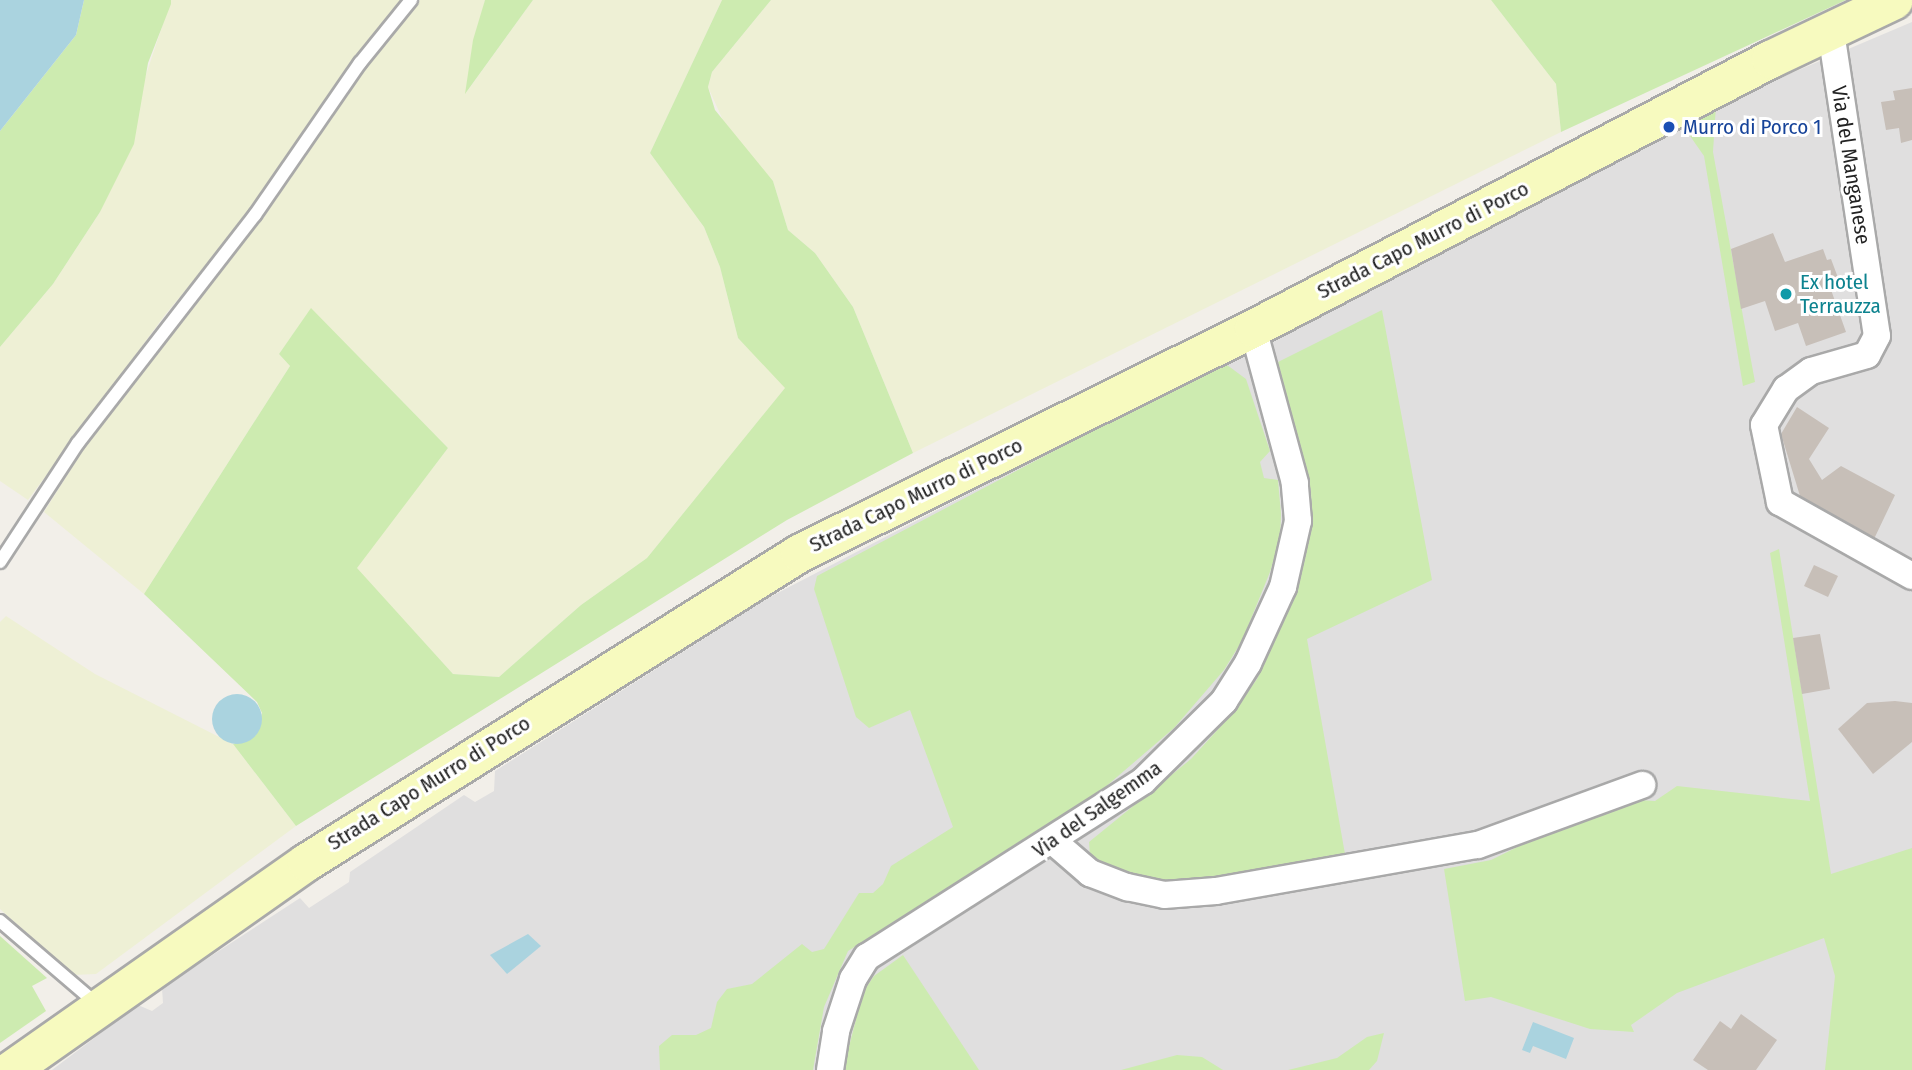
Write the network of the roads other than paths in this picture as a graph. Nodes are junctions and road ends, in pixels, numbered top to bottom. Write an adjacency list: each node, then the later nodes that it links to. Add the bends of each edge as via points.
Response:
1 (411, 0): 6 (lane, via 359,63 255,215 78,443)
2 (1912, 2): 3 (street, Strada Capo Murro di Porco)
3 (1885, 6): 4 (street, Strada Capo Murro di Porco)
4 (1831, 32): 5 (street, Strada Capo Murro di Porco); 7 (street, Via del Manganese, via 1877,336 1867,355 1811,372 1786,389 1764,425 1780,502)
5 (1253, 328): 9 (street, Via del Salgemma, via 1295,482 1295,549 1283,587 1248,663 1224,701 1143,782); 11 (street, Strada Capo Murro di Porco, via 799,553 306,862)
6 (0, 562)
7 (1912, 576)
8 (1642, 785): 9 (street, via 1478,845 1216,891 1164,895 1127,887 1090,873)
9 (1054, 842): 13 (street, Via del Salgemma, via 867,957 848,992)
10 (0, 921): 11 (lane)
11 (100, 1007): 12 (street, Strada Capo Murro di Porco)
12 (10, 1070)
13 (830, 1070)

